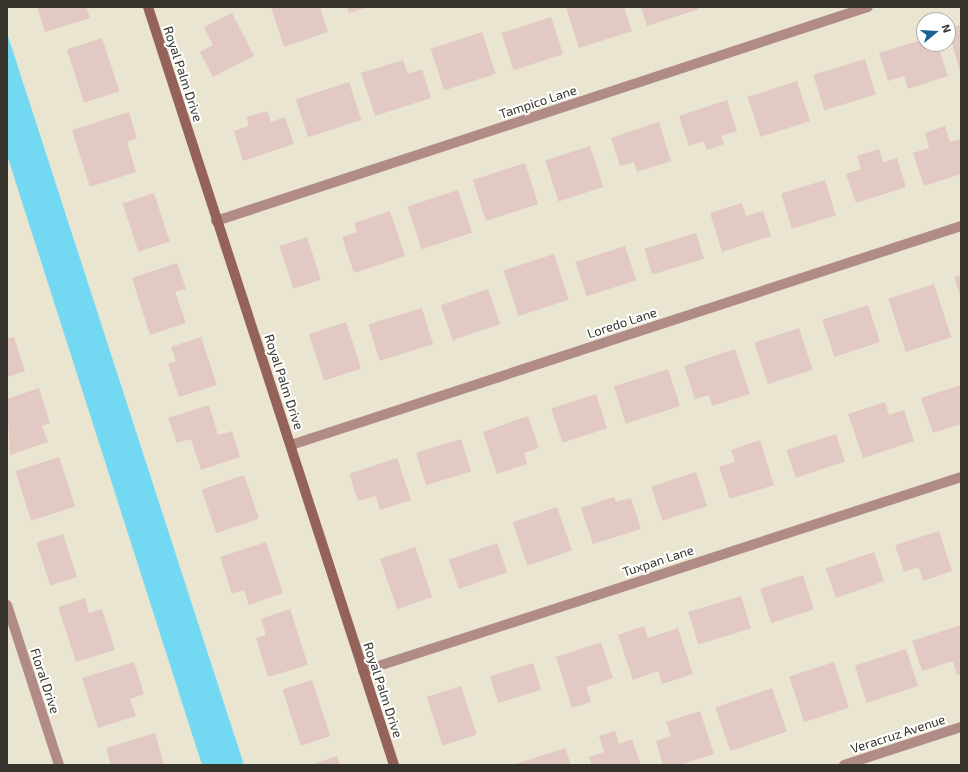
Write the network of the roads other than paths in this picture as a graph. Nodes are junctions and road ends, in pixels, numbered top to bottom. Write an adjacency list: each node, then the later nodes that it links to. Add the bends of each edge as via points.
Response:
1 (148, 7): 3 (street, Royal Palm Drive)
2 (868, 7): 3 (street, Tampico Lane)
3 (216, 221): 5 (street, Royal Palm Drive)
4 (961, 226): 5 (street, Loredo Lane)
5 (291, 445): 8 (street, Royal Palm Drive)
6 (961, 477): 8 (street, Tuxpan Lane)
7 (7, 605): 10 (street, Floral Drive)
8 (363, 671): 11 (street, Royal Palm Drive)
9 (961, 727): 12 (street, Veracruz Avenue)
10 (59, 765)
11 (394, 765)
12 (844, 765)

